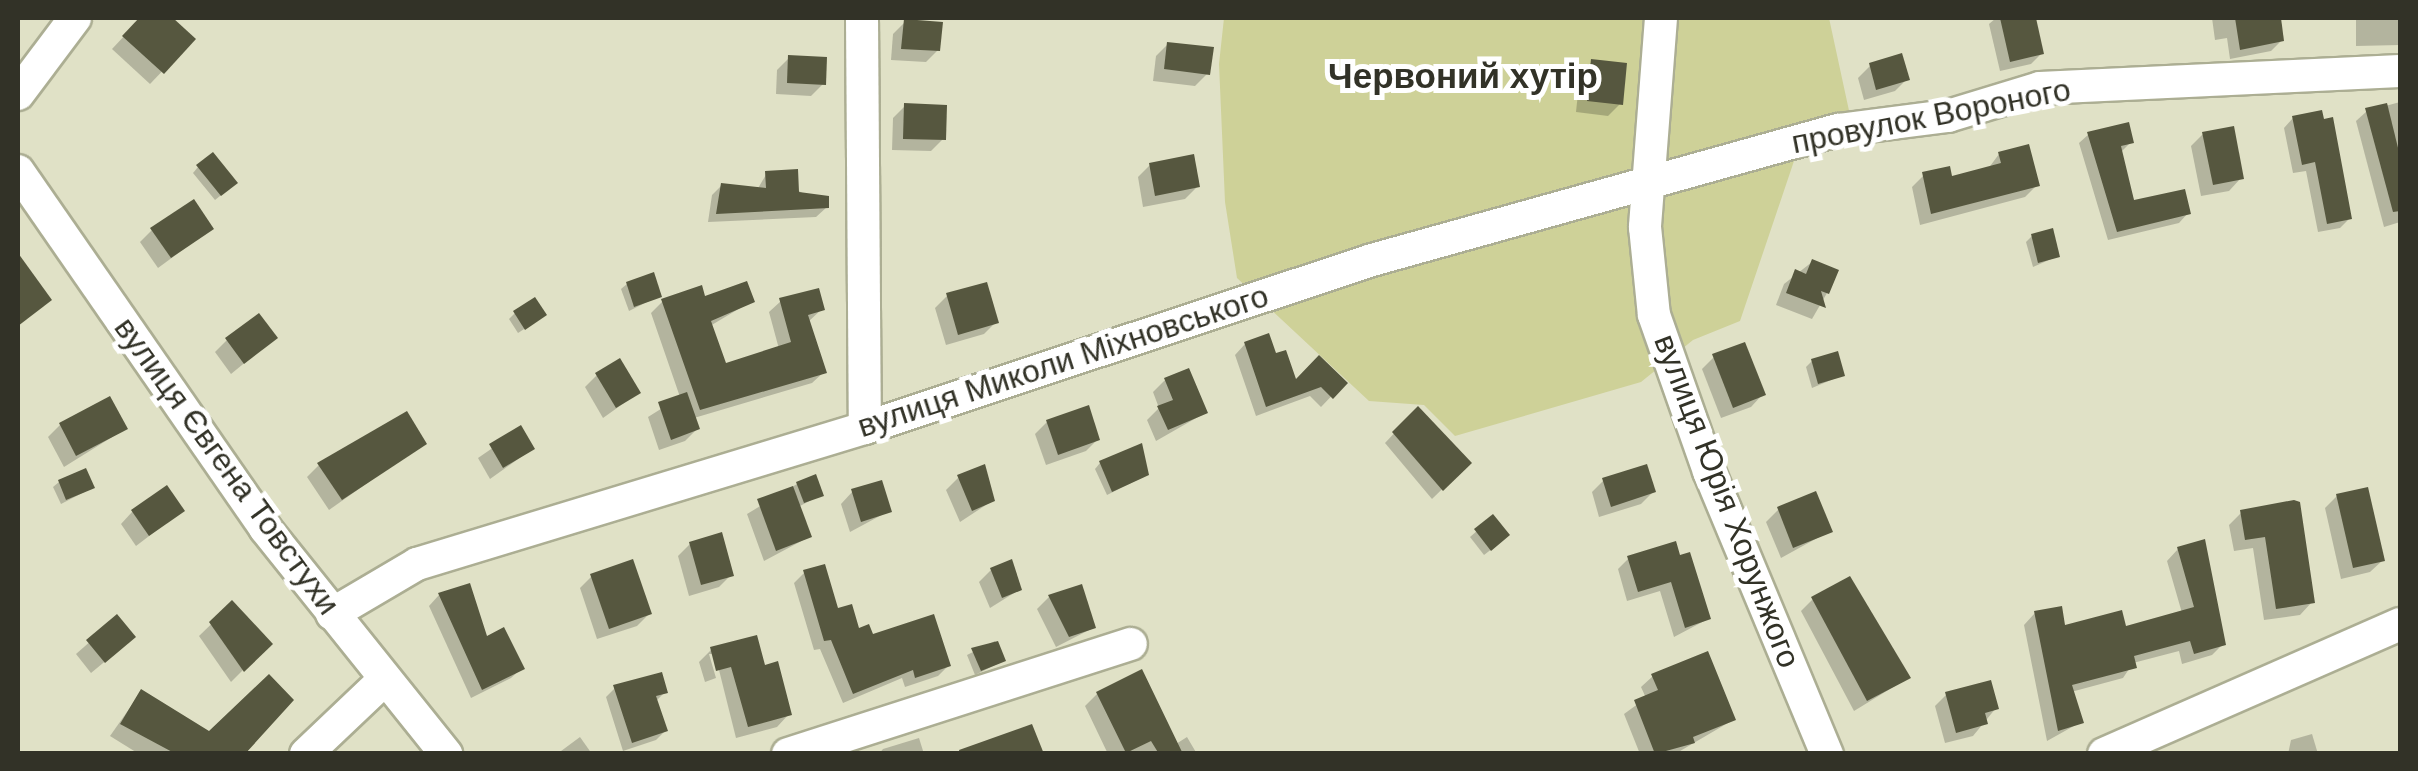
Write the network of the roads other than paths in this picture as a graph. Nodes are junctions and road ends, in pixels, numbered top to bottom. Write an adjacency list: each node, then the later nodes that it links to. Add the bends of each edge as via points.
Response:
1 (75, 18): 5 (street)
2 (862, 18): 8 (street)
3 (1660, 18): 7 (street)
4 (2400, 71): 7 (street, провулок Вороного, via 2040,88 1948,116 1860,124)
5 (18, 94)
6 (18, 171): 9 (street, вулиця Євгена Товстухи)
7 (1646, 184): 8 (street, вулиця Миколи Міхновського, via 1372,260); 16 (street, вулиця Юрія Хорунжого, via 1648,270 1664,348)
8 (865, 428): 9 (street, вулиця Миколи Міхновського, via 417,564)
9 (332, 614): 12 (street, вулиця Євгена Товстухи)
10 (2400, 624): 17 (street)
11 (1131, 644): 15 (street)
12 (385, 679): 13 (street); 14 (street, вулиця Євгена Товстухи)
13 (306, 754)
14 (446, 754)
15 (788, 754)
16 (1827, 754)
17 (2104, 754)

